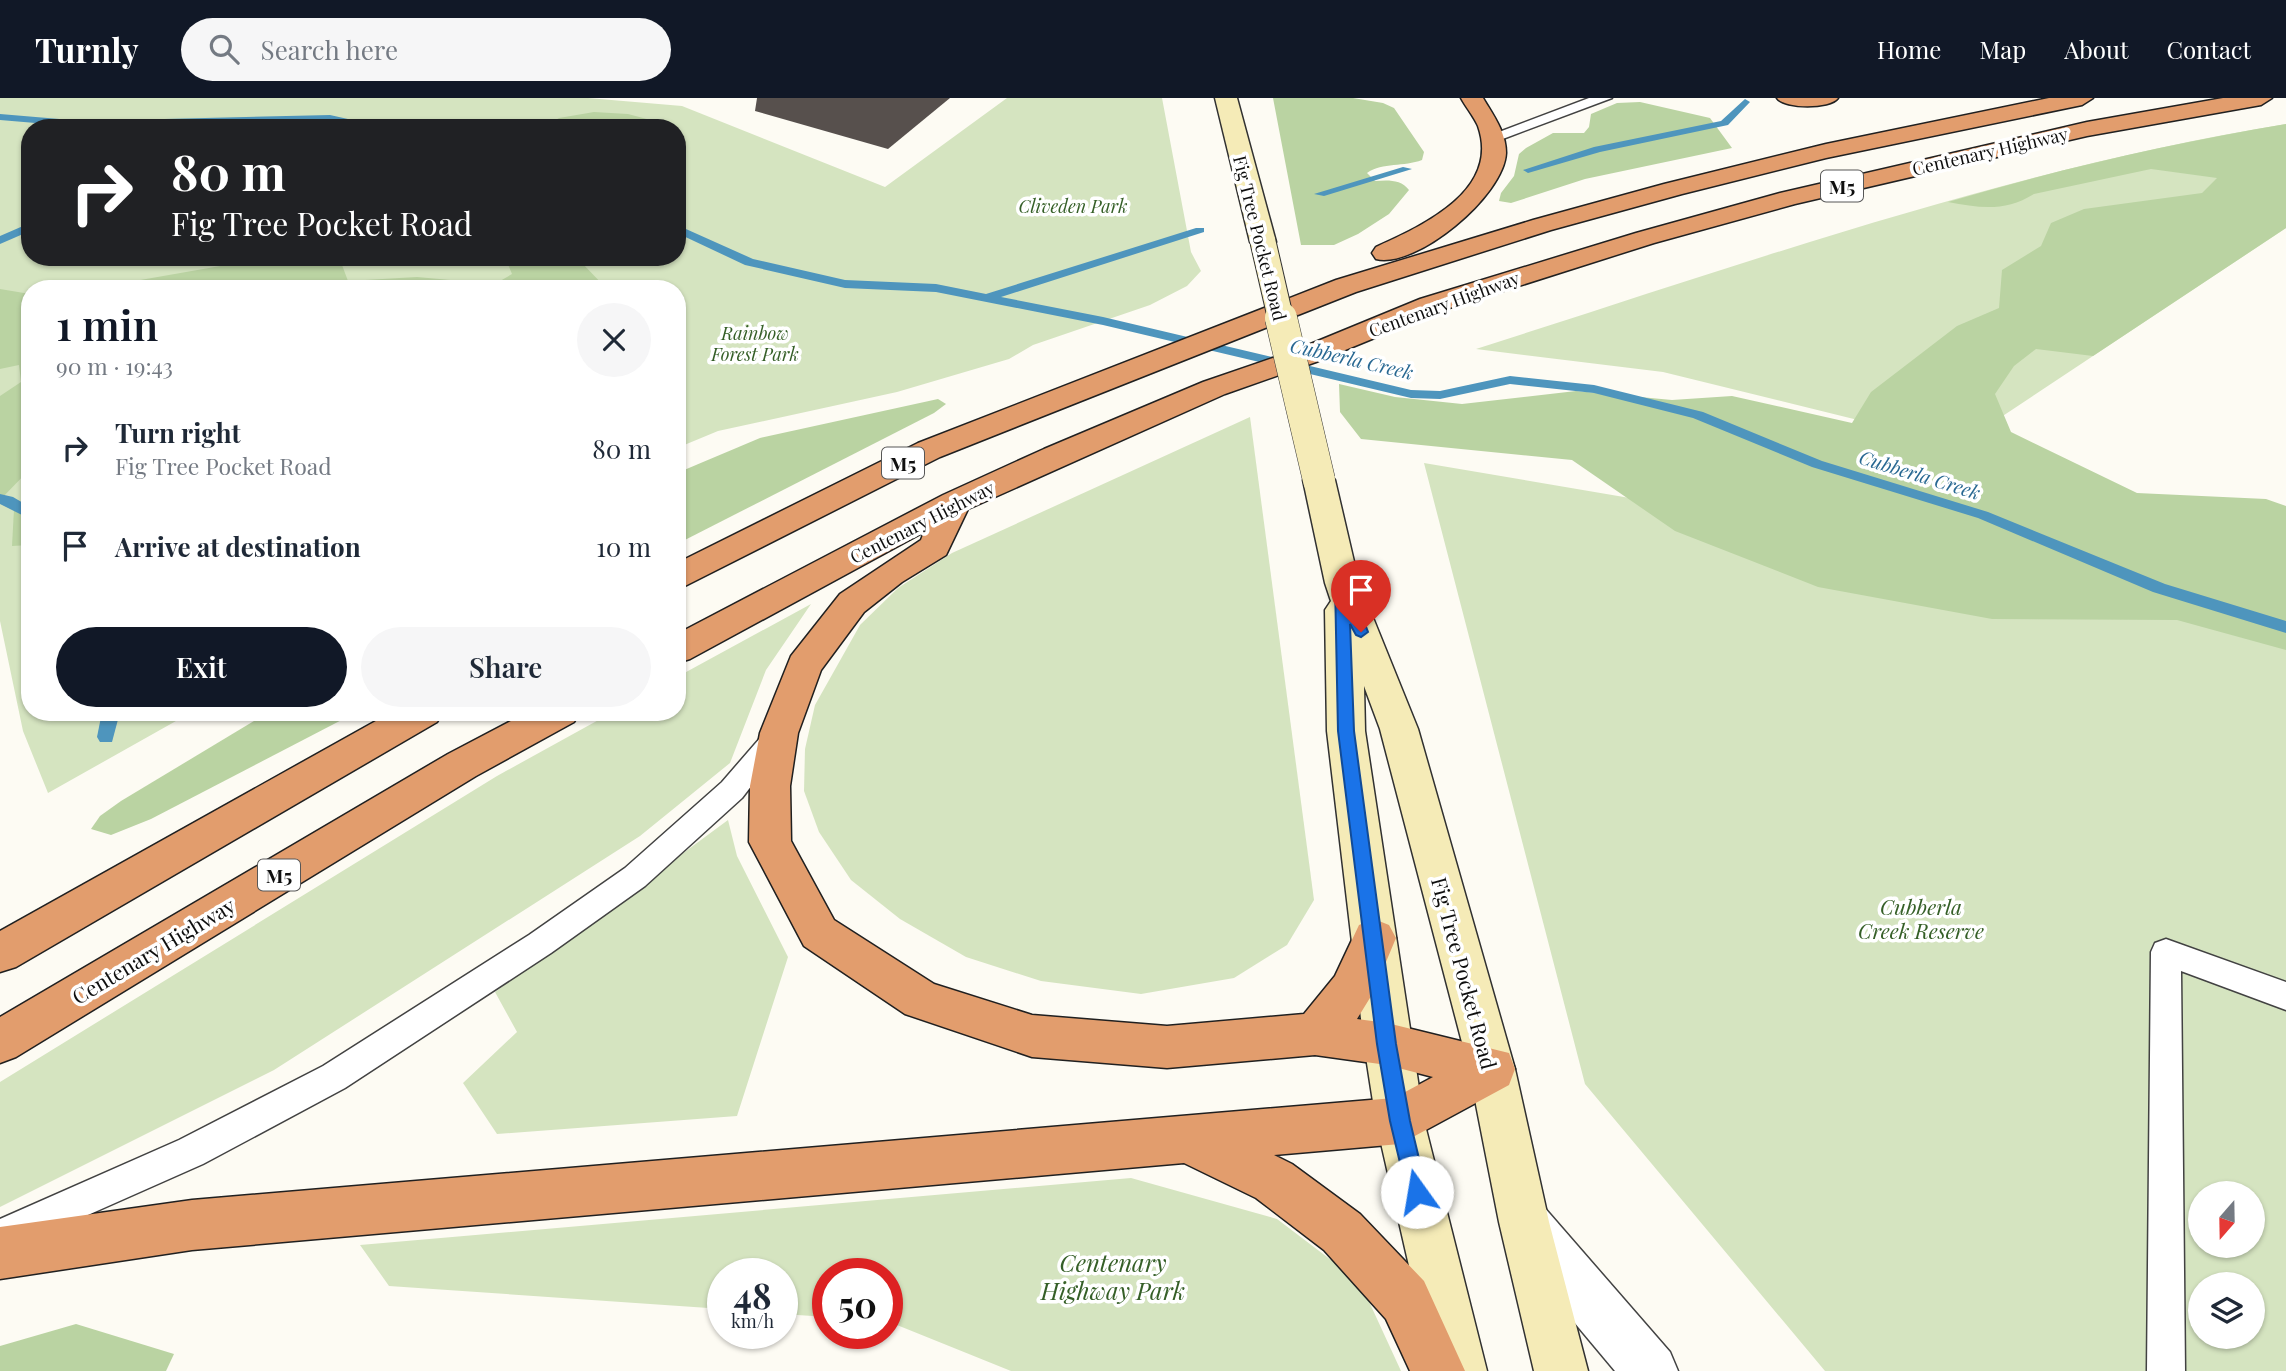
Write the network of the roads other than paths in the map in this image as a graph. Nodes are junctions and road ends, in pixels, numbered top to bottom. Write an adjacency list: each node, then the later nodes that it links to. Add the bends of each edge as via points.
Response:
1 (1226, 98): 12 (main road, Fig Tree Pocket Road, bridge)
2 (1472, 98): 8 (highway)
3 (1604, 98): 8 (lane)
4 (1788, 98): 5 (highway)
5 (1827, 98)
6 (2082, 98): 9 (highway, Centenary Highway / M5, via 1826,151 1674,189)
7 (2261, 98): 10 (highway, Centenary Highway / M5, via 2087,129 1789,198 1645,238 1430,305 1214,388)
8 (1494, 137): 9 (highway, via 1487,179 1466,207 1434,230 1382,254)
9 (1346, 286): 11 (highway, Centenary Highway / M5, via 929,450)
10 (955, 502): 13 (highway, Centenary Highway / M5); 16 (highway, via 934,547 852,603 804,666)
11 (686, 573)
12 (1342, 583): 17 (main road, Fig Tree Pocket Road, via 1346,731); 23 (main road, Fig Tree Pocket Road, via 1399,729)
13 (686, 645)
14 (408, 721): 18 (highway)
15 (544, 721): 21 (highway, Centenary Highway / M5, via 450,772)
16 (779, 733): 20 (highway, via 769,786 770,842 819,933 921,1000 1046,1038 1167,1047); 27 (lane, via 732,790 635,877 540,944 334,1077 191,1152)
17 (1374, 938): 20 (highway, via 1356,983 1340,1009); 22 (main road, Fig Tree Pocket Road)
18 (0, 953)
19 (2286, 996): 33 (lane, via 2166,952)
20 (1315, 1034): 22 (highway)
21 (0, 1042)
22 (1387, 1044): 23 (highway); 24 (main road, Fig Tree Pocket Road)
23 (1492, 1069): 24 (highway); 26 (main road, Fig Tree Pocket Road)
24 (1400, 1121): 25 (highway); 30 (main road, Fig Tree Pocket Road)
25 (1189, 1140): 28 (highway, via 258,1219); 29 (highway, via 1273,1181 1342,1232 1405,1300)
26 (1524, 1222): 31 (main road, Fig Tree Pocket Road); 32 (street)
27 (0, 1237)
28 (0, 1252)
29 (1438, 1371)
30 (1460, 1371)
31 (1561, 1371)
32 (1651, 1371)
33 (2166, 1371)

